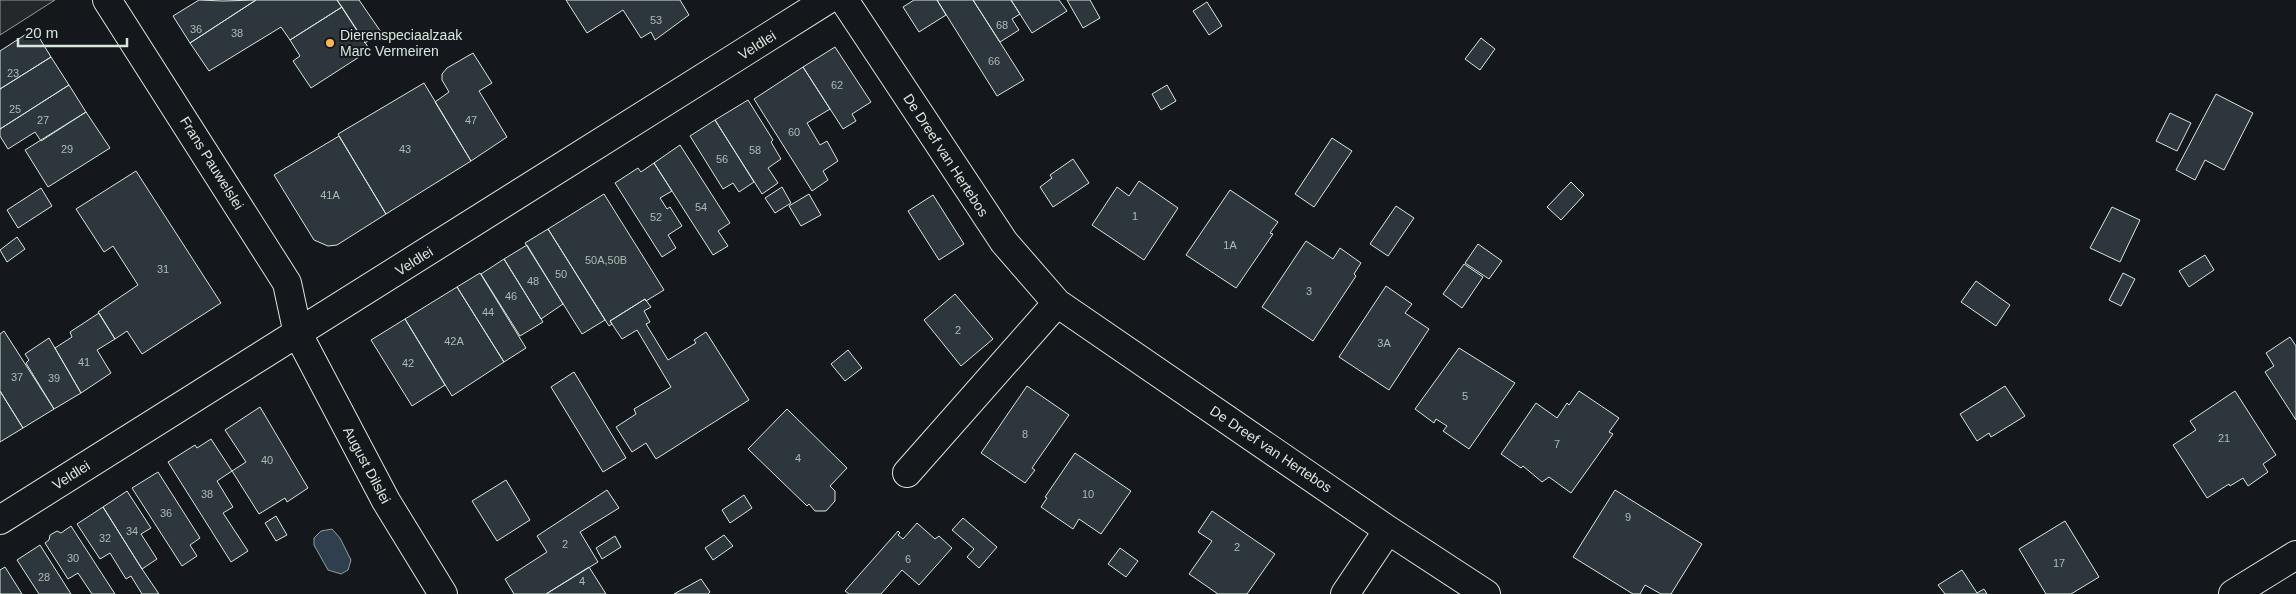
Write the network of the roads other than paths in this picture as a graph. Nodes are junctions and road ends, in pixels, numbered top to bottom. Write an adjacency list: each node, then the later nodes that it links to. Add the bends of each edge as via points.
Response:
1 (107, 0): 5 (street, Frans Pauwelslei, via 287,283)
2 (828, 0): 5 (street, Veldlei)
3 (844, 0): 4 (street, De Dreef van Hertebos, via 1004,242)
4 (1057, 303): 6 (street); 8 (street, De Dreef van Hertebos)
5 (298, 334): 7 (street, Veldlei); 10 (street, August Dilslei, via 386,501)
6 (907, 473)
7 (0, 520)
8 (1388, 530): 11 (street); 12 (street, De Dreef van Hertebos)
9 (2296, 555): 13 (street)
10 (442, 594)
11 (1345, 594)
12 (1486, 594)
13 (2233, 594)

